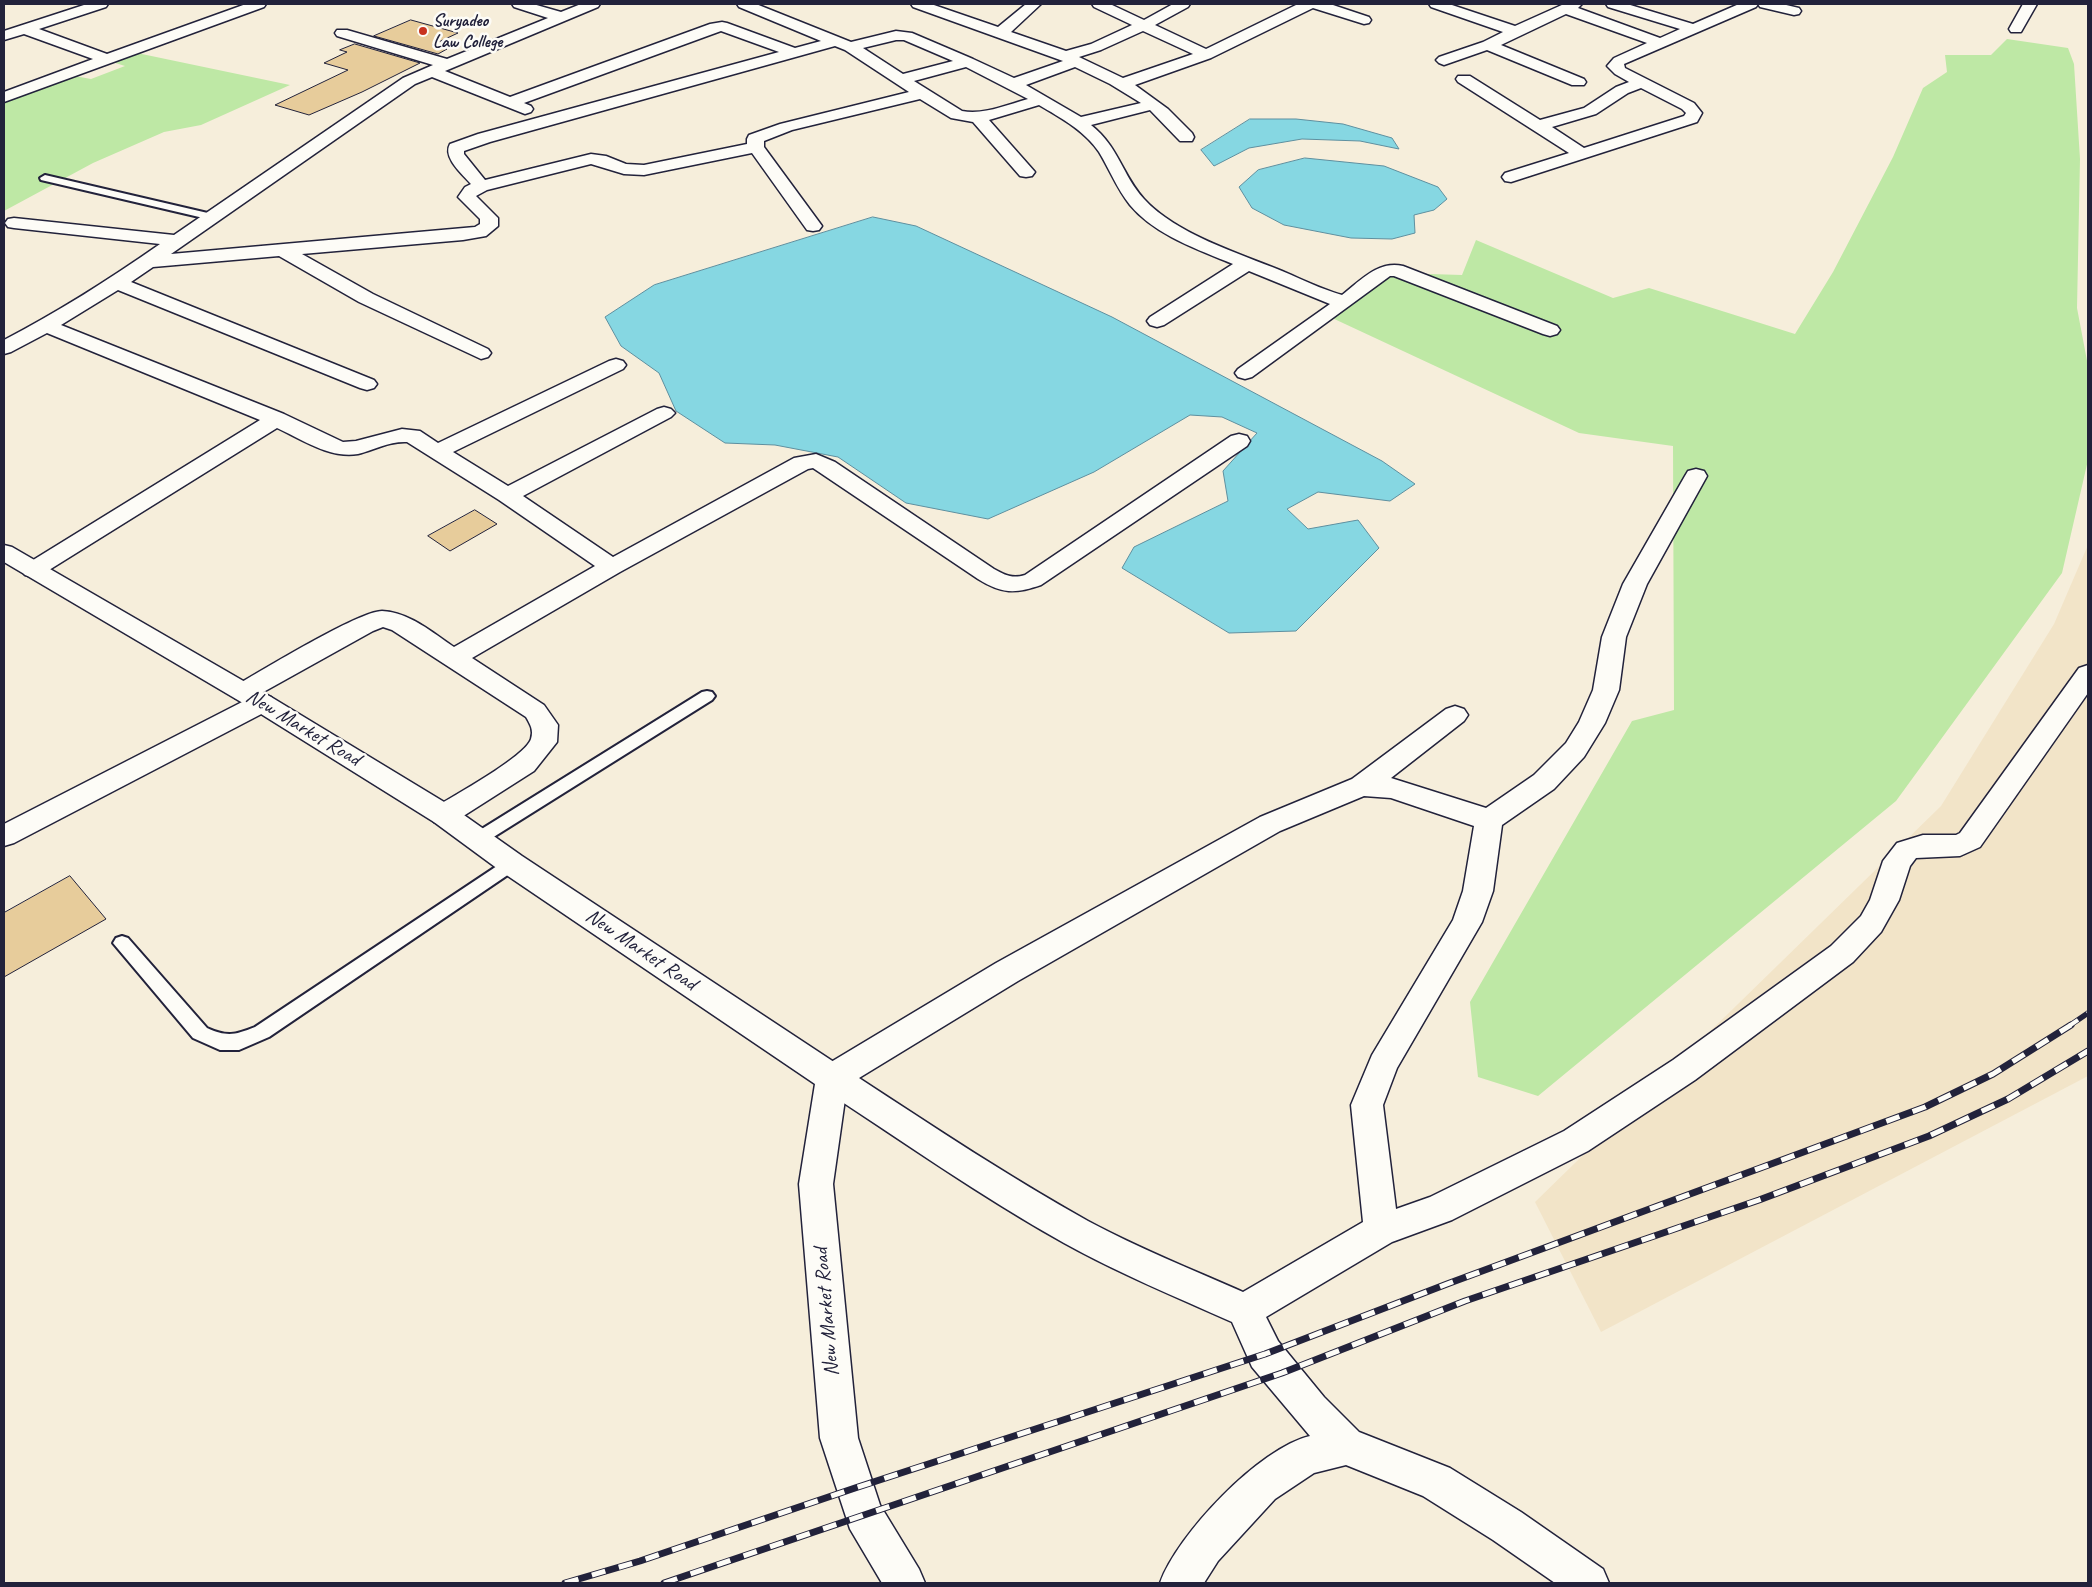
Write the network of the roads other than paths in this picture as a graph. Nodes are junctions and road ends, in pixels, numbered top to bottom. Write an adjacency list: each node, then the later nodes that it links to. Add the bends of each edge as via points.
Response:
1 (101, 4): 22 (street)
2 (259, 4): 34 (street)
3 (519, 4): 19 (street)
4 (593, 4): 19 (street)
5 (744, 4): 30 (street)
6 (918, 4): 25 (street)
7 (1034, 4): 25 (street)
8 (1099, 4): 21 (street)
9 (1183, 4): 21 (street)
10 (1309, 4): 33 (street)
11 (1317, 4): 20 (street)
12 (1436, 4): 26 (street)
13 (1613, 4): 23 (street)
14 (1751, 4): 23 (street)
15 (1765, 4): 18 (street)
16 (2030, 4): 24 (street)
17 (1570, 6): 26 (street); 29 (street)
18 (1794, 11)
19 (561, 17): 38 (street)
20 (1364, 20)
21 (1145, 24): 33 (street); 35 (street)
22 (24, 29): 28 (street); 34 (street)
23 (1694, 29): 29 (street)
24 (2016, 29)
25 (1002, 32): 35 (street)
26 (1517, 32): 31 (street)
27 (342, 33): 38 (street)
28 (4, 36)
29 (1660, 43): 42 (street, via 1619,61 1615,66)
30 (844, 44): 32 (street); 37 (street, via 907,36); 39 (street)
31 (1488, 46): 36 (street); 41 (street)
32 (795, 53): 48 (street, via 722,26 710,28); 51 (street)
33 (1206, 54): 44 (street)
34 (106, 59): 46 (street)
35 (1071, 59): 43 (street); 44 (street)
36 (1444, 60)
37 (968, 62): 39 (street); 43 (street)
38 (438, 67): 48 (street); 61 (street, via 390,92)
39 (903, 79): 45 (street)
40 (1464, 80): 53 (street)
41 (1578, 82)
42 (1641, 82): 53 (street, via 1590,111); 56 (street, via 1688,106 1694,113 1691,119)
43 (1013, 84): 47 (street)
44 (1122, 84): 49 (street)
45 (923, 93): 50 (street, via 957,115 966,118); 55 (street, via 763,134 755,139)
46 (4, 97)
47 (1040, 100): 50 (street); 52 (street)
48 (509, 103): 51 (street)
49 (1153, 105): 52 (street); 54 (street)
50 (977, 116): 57 (street)
51 (552, 119): 60 (street, via 456,148 456,155)
52 (1077, 123): 67 (street, via 1106,150 1130,193 1144,209 1190,238)
53 (1539, 126): 56 (street)
54 (1186, 137)
55 (756, 147): 60 (street, via 639,170 591,159); 63 (street)
56 (1582, 154): 58 (street)
57 (1026, 172)
58 (1511, 177)
59 (46, 178): 61 (lane)
60 (481, 186): 65 (street, via 467,197 489,218 489,226 480,232)
61 (212, 217): 64 (street)
62 (14, 223): 64 (street)
63 (813, 226)
64 (180, 241): 66 (street)
65 (280, 249): 66 (street); 74 (street, via 366,298)
66 (150, 261): 68 (street)
67 (1248, 263): 69 (street); 70 (street)
68 (116, 283): 71 (street); 77 (street)
69 (1345, 302): 72 (street, via 1385,271 1396,270); 76 (street)
70 (1157, 321)
71 (46, 326): 73 (street); 79 (street)
72 (1550, 330)
73 (4, 348)
74 (481, 353)
75 (616, 365): 81 (street)
76 (1244, 373)
77 (367, 384)
78 (664, 413): 83 (street)
79 (276, 420): 81 (street, via 339,448 349,450 403,434 412,436); 86 (street)
80 (1239, 442): 85 (street, via 1033,580 1016,586 986,574 816,461 802,463)
81 (436, 452): 83 (street)
82 (1696, 476): 94 (street, via 1635,584 1614,637 1606,690 1592,723 1575,750 1544,782)
83 (508, 495): 85 (street)
84 (4, 552): 86 (street, New Market Road)
85 (612, 567): 87 (street)
86 (33, 570): 90 (street, New Market Road)
87 (454, 658): 90 (street, via 401,624 382,619 357,628); 93 (street, via 534,711 545,724 544,742 524,764)
88 (2088, 674): 100 (street, via 1970,840 1960,845 1907,850 1896,861 1884,900 1871,924 1842,954 1684,1070 1576,1141 1440,1209)
89 (707, 696): 96 (lane)
90 (253, 697): 93 (street, New Market Road); 95 (street)
91 (1455, 715): 92 (street)
92 (1362, 786): 94 (street, via 1392,788); 99 (street, via 1270,824 1007,972)
93 (444, 815): 96 (street, New Market Road)
94 (1489, 820): 100 (street, via 1478,890 1467,922 1383,1064 1367,1105)
95 (4, 836)
96 (478, 840): 97 (street, New Market Road)
97 (512, 864): 98 (lane, via 262,1032 239,1042 220,1042 200,1033); 99 (street, New Market Road)
98 (122, 943)
99 (832, 1078): 101 (street, via 1078,1234); 103 (street, New Market Road, via 816,1184 839,1438 864,1515)
100 (1381, 1230): 101 (street)
101 (1245, 1310): 102 (street, via 1265,1354)
102 (1346, 1446): 104 (street, via 1306,1456 1261,1485 1204,1547); 105 (street, via 1436,1482)
103 (905, 1583)
104 (1180, 1583)
105 (1589, 1583)

